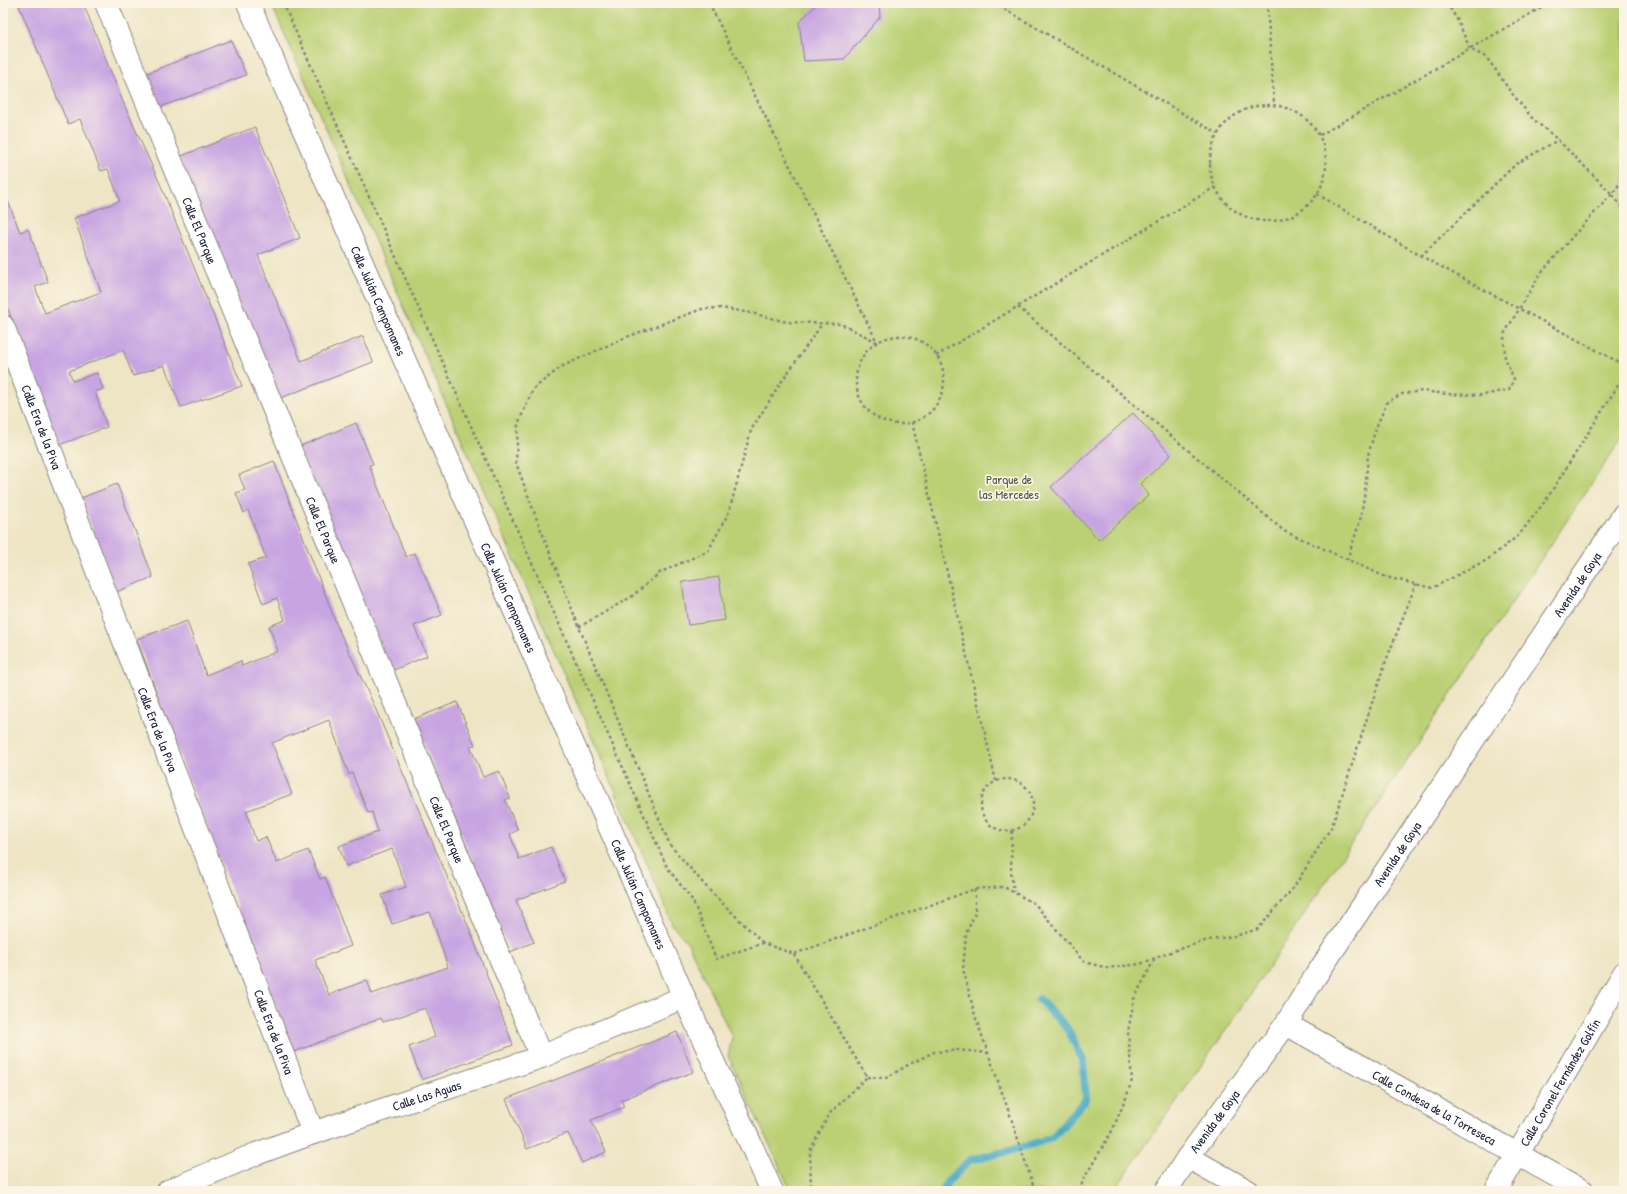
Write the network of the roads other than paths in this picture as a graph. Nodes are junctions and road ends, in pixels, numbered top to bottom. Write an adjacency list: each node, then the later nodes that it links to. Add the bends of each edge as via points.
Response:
1 (106, 3): 8 (street, Calle El Parque)
2 (248, 3): 6 (street, Calle Julián Campomanes)
3 (3, 326): 9 (street, Calle Era de la Piva)
4 (1624, 514): 7 (street, Avenida de Goya)
5 (1624, 973): 10 (street, Calle Coronel Fernández Golfín)
6 (684, 997): 8 (street, Calle Las Aguas); 13 (street, Calle Julián Campomanes)
7 (1286, 1024): 10 (street, Calle Condesa de la Torreseca); 11 (street, Avenida de Goya)
8 (541, 1057): 9 (street, Calle Las Aguas)
9 (313, 1133): 12 (street, Calle Las Aguas)
10 (1517, 1154): 16 (street, Calle Coronel Fernández Golfín); 17 (street, Calle Condesa de la Torreseca)
11 (1188, 1158): 14 (street, Avenida de Goya); 15 (street)
12 (168, 1191)
13 (772, 1191)
14 (1166, 1191)
15 (1248, 1191)
16 (1496, 1191)
17 (1583, 1191)

